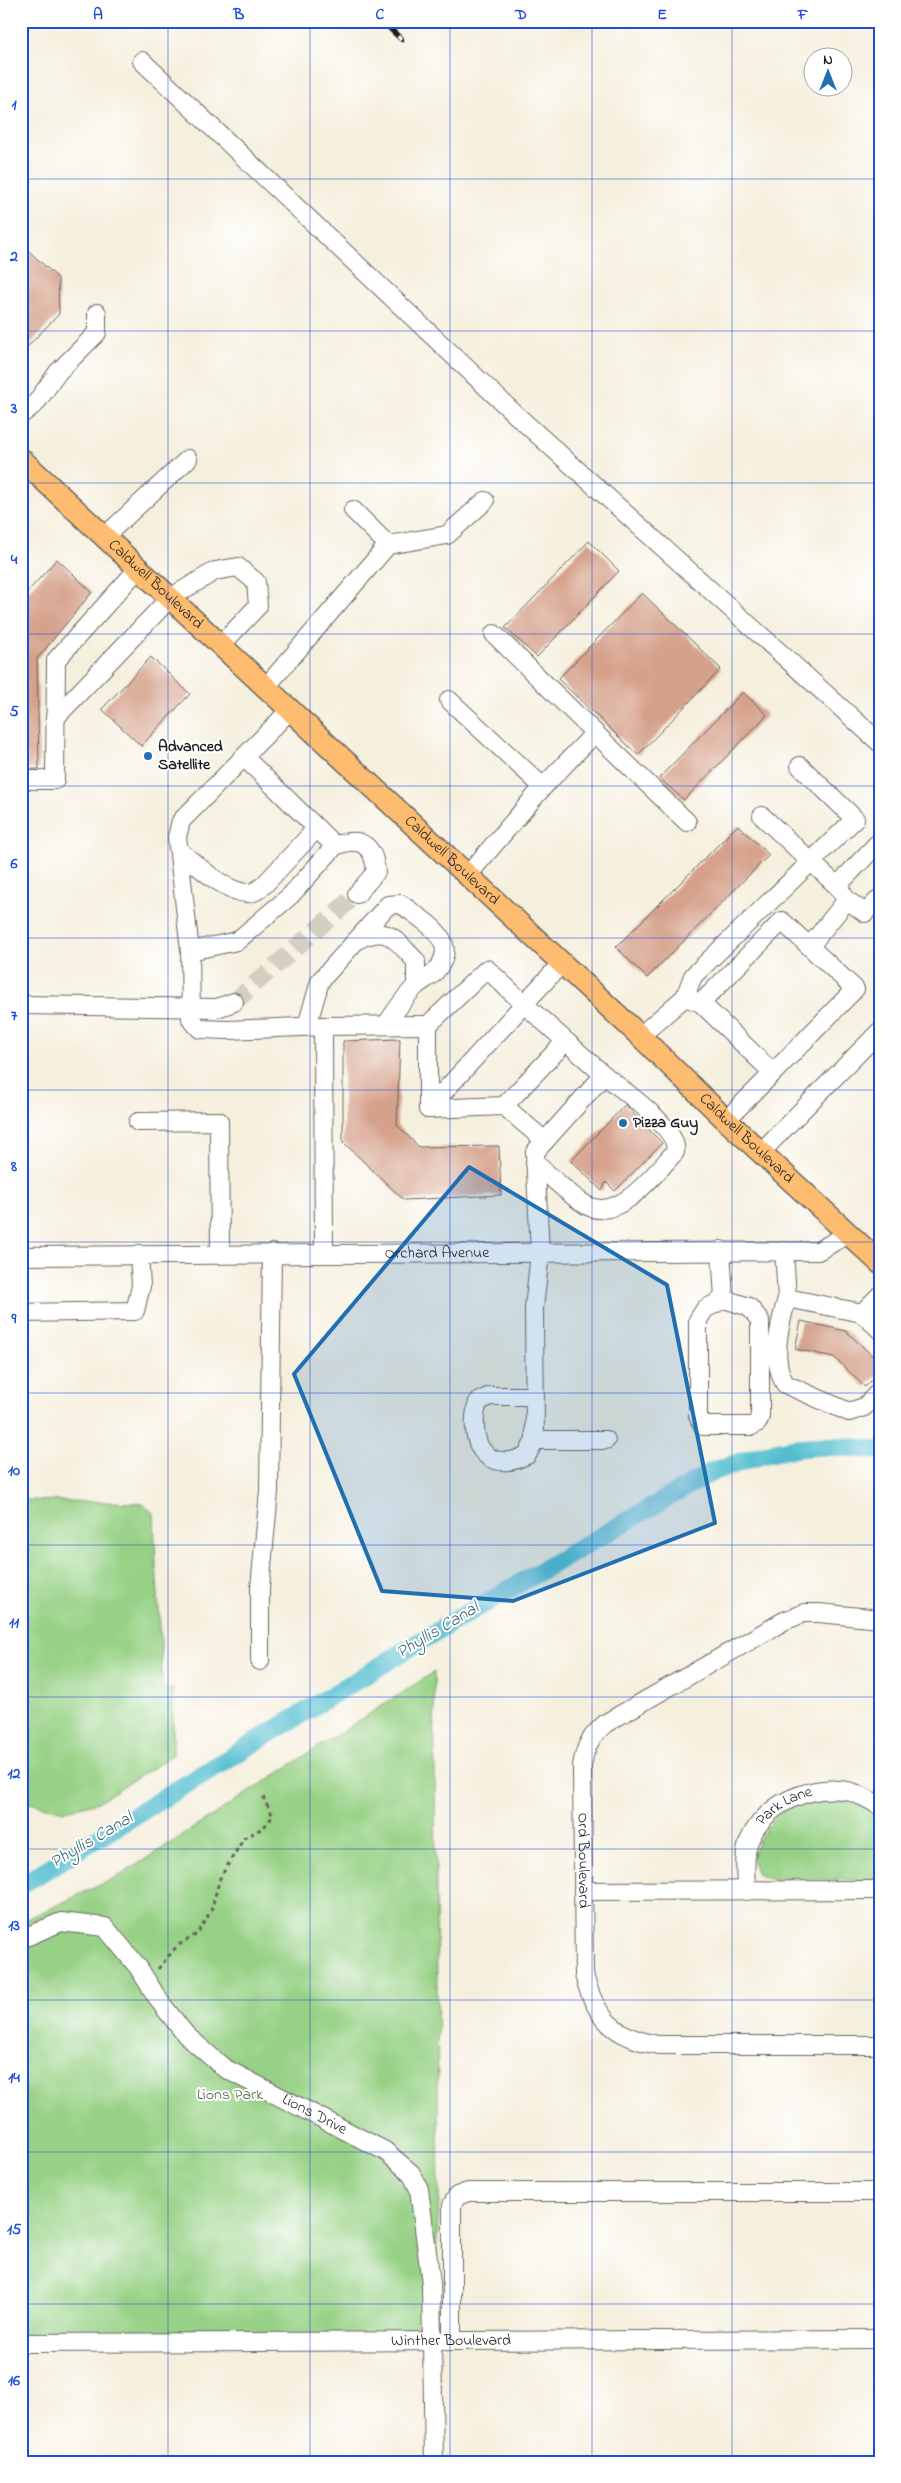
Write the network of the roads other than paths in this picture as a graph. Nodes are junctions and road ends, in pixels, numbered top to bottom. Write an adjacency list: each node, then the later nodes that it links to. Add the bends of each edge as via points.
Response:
1 (142, 61): 19 (street, via 515,414)
2 (97, 313): 3 (street, via 97,333 58,372 36,403)
3 (21, 415)
4 (188, 459): 8 (street)
5 (22, 462): 8 (main road, Caldwell Boulevard)
6 (485, 501): 9 (street, via 447,535)
7 (353, 510): 9 (street)
8 (104, 537): 10 (main road, Caldwell Boulevard)
9 (388, 546): 14 (street)
10 (138, 569): 11 (main road, Caldwell Boulevard); 17 (street, via 56,660)
11 (170, 598): 13 (main road, Caldwell Boulevard); 13 (street, via 215,571 238,567 256,582 258,606); 17 (street)
12 (494, 634): 18 (street)
13 (220, 646): 14 (main road, Caldwell Boulevard)
14 (265, 688): 16 (main road, Caldwell Boulevard)
15 (449, 700): 23 (street)
16 (290, 710): 20 (street); 31 (main road, Caldwell Boulevard)
17 (55, 718): 22 (street, via 55,780)
18 (595, 733): 23 (street); 25 (street)
19 (880, 743)
20 (244, 757): 26 (street); 29 (street, via 181,821 176,837)
21 (800, 766): 30 (street, via 855,819)
22 (21, 780)
23 (543, 788): 31 (street)
24 (762, 816): 30 (street)
25 (687, 822)
26 (317, 828): 27 (street); 29 (street, via 254,892 246,893 225,885)
27 (335, 846): 33 (street, via 347,841 364,844 375,857 376,872); 37 (street, via 290,896 237,941)
28 (880, 847): 32 (street, via 877,844)
29 (179, 851): 37 (street)
30 (811, 862): 32 (street); 40 (street, via 694,976)
31 (467, 876): 38 (main road, Caldwell Boulevard)
32 (842, 893): 34 (street, via 865,913); 36 (street)
33 (357, 894)
34 (880, 898)
35 (356, 940): 39 (street, via 374,932 384,932 396,940 416,961); 39 (street, via 388,905 400,904 438,932 446,946 445,955 433,973); 47 (street, via 320,981)
36 (810, 946): 40 (street, via 782,921); 51 (street, via 855,989)
37 (190, 951): 44 (street)
38 (560, 964): 42 (street); 49 (main road, Caldwell Boulevard)
39 (416, 986): 45 (street)
40 (693, 1000): 49 (street); 51 (street)
41 (234, 1002): 44 (street, via 217,1008)
42 (524, 1004): 46 (street, via 487,969); 50 (street); 54 (street)
43 (21, 1005): 44 (street)
44 (191, 1008): 47 (street, via 191,1019 200,1029)
45 (386, 1025): 46 (street); 47 (street)
46 (428, 1025): 54 (street)
47 (315, 1026): 64 (street)
48 (880, 1031): 58 (street)
49 (640, 1036): 55 (main road, Caldwell Boulevard)
50 (565, 1042): 52 (street); 53 (street)
51 (772, 1073): 55 (street)
52 (604, 1075): 57 (street); 59 (street, via 667,1129 675,1142 675,1152 629,1199 619,1205 602,1208 586,1205)
53 (504, 1106): 54 (street); 57 (street)
54 (428, 1109)
55 (726, 1120): 58 (main road, Caldwell Boulevard)
56 (138, 1122): 67 (street, via 219,1121)
57 (545, 1141): 59 (street, via 536,1152)
58 (761, 1152): 60 (main road, Caldwell Boulevard)
59 (535, 1163): 65 (street)
60 (848, 1234): 62 (street, Orchard Avenue, via 818,1251); 69 (main road, Caldwell Boulevard)
61 (721, 1250): 62 (street, Orchard Avenue); 65 (street, Orchard Avenue); 72 (street)
62 (784, 1251): 71 (street)
63 (272, 1253): 64 (street, Orchard Avenue); 67 (street, Orchard Avenue); 81 (street, via 269,1491 260,1588)
64 (324, 1253): 65 (street, Orchard Avenue)
65 (540, 1253): 77 (street, via 534,1308)
66 (139, 1254): 67 (street, Orchard Avenue); 68 (street, Orchard Avenue); 74 (street, via 141,1286 135,1311)
67 (220, 1254)
68 (21, 1256)
69 (880, 1263)
70 (880, 1296): 73 (street)
71 (787, 1298): 73 (street); 76 (street, via 778,1342 780,1375 785,1384 849,1412 864,1407)
72 (724, 1299): 72 (street, via 749,1307 760,1320 760,1416 752,1426 703,1426 698,1416 698,1320 705,1309)
73 (862, 1313): 75 (street)
74 (21, 1314)
75 (880, 1330)
76 (880, 1391)
77 (535, 1396): 78 (street); 78 (street, via 490,1396 478,1402 475,1438 482,1452 492,1460 510,1461 527,1455)
78 (535, 1440): 79 (street)
79 (606, 1440)
80 (880, 1619): 84 (street, Ord Boulevard, via 819,1613 797,1616 606,1723 592,1735 584,1750 582,1766)
81 (260, 1661)
82 (880, 1806): 85 (street, Park Lane, via 849,1791 809,1791 788,1800 770,1812 748,1842)
83 (880, 1890): 85 (street)
84 (583, 1891): 85 (street); 87 (street, Ord Boulevard, via 584,1975 590,1997 614,2030 636,2041 658,2045)
85 (746, 1891)
86 (21, 1939): 91 (street, Lions Drive, via 61,1922 105,1927 186,2035 224,2068 385,2151 411,2173 419,2189 431,2283)
87 (880, 2045)
88 (880, 2192): 90 (street, via 468,2192 457,2196 452,2205)
89 (880, 2339): 90 (street, Winther Boulevard)
90 (452, 2341): 91 (street, Winther Boulevard)
91 (431, 2342): 92 (street, Winther Boulevard); 93 (street, Lions Drive)
92 (21, 2343)
93 (434, 2462)

